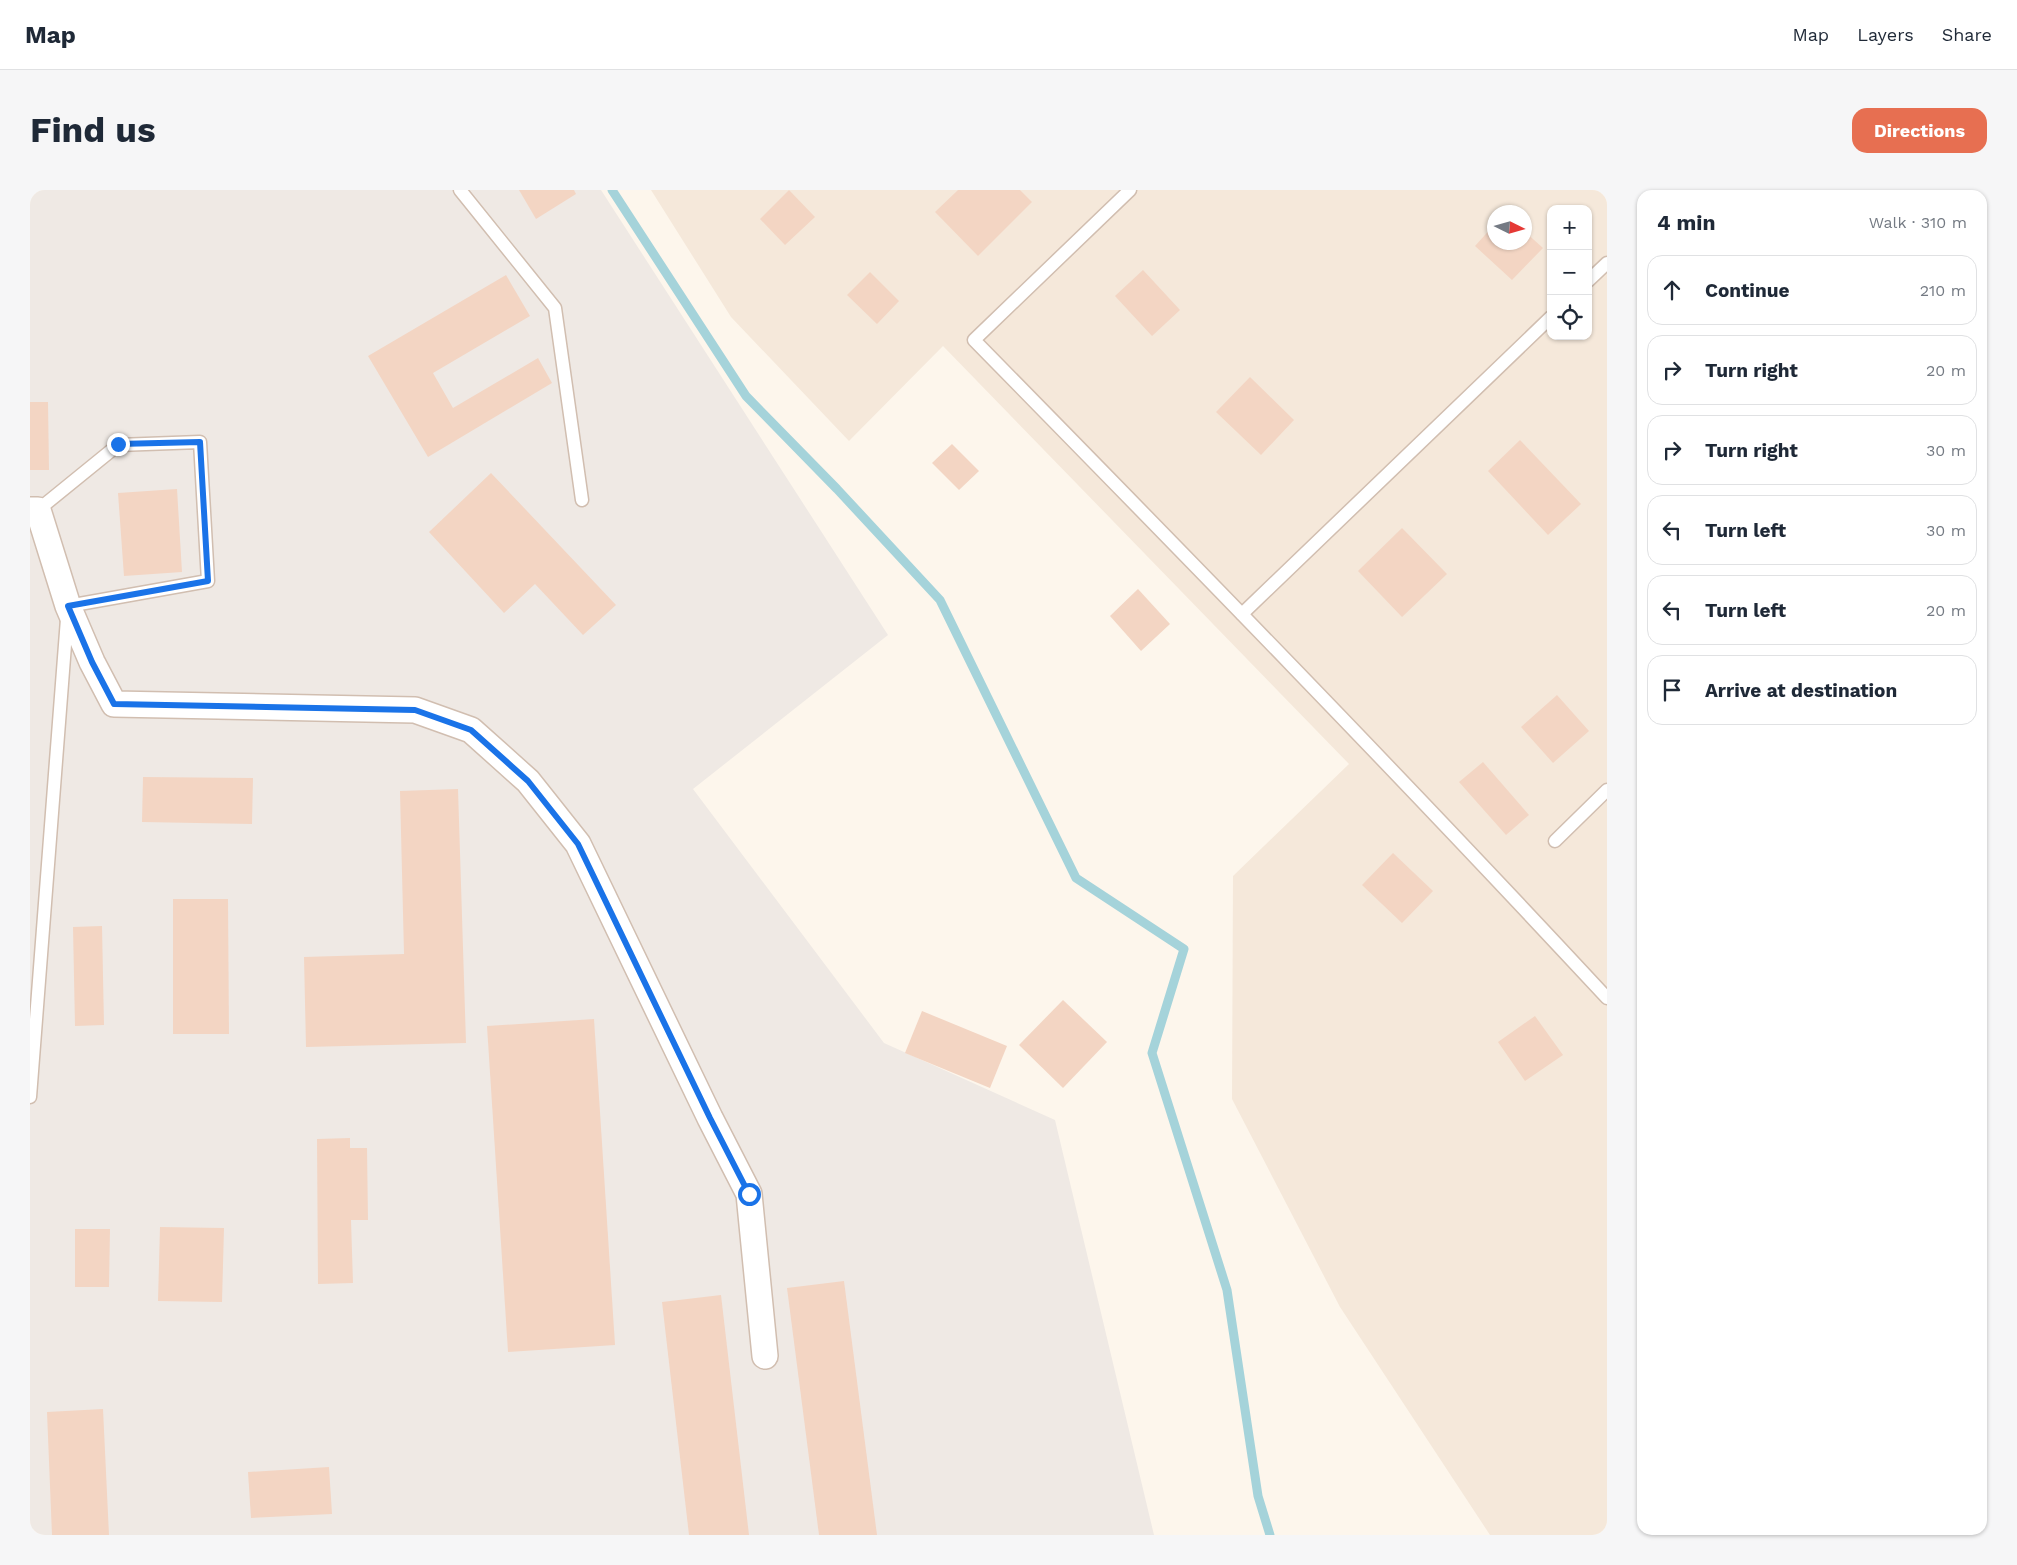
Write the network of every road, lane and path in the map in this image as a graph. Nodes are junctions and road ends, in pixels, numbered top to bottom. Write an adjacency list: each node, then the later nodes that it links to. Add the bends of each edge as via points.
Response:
1 (460, 190): 6 (lane, via 555,308)
2 (1130, 190): 9 (lane, via 974,340)
3 (1607, 263): 4 (lane)
4 (1592, 277)
5 (1547, 321): 9 (lane)
6 (582, 500)
7 (34, 510): 8 (street); 8 (lane, via 118,444 200,442 208,581)
8 (68, 606): 13 (lane); 14 (street, via 114,704 415,710 471,730 528,781 578,844 749,1194)
9 (1242, 614): 12 (lane)
10 (1607, 790): 11 (lane)
11 (1555, 841)
12 (1607, 998)
13 (30, 1097)
14 (765, 1356)

